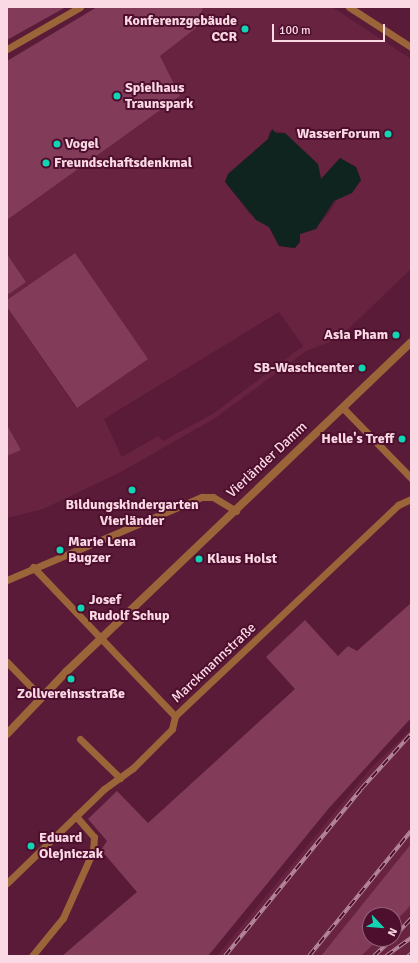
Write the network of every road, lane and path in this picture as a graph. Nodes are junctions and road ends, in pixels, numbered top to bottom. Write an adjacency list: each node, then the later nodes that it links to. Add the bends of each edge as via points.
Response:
1 (80, 7): 4 (street)
2 (349, 7): 3 (street)
3 (411, 47)
4 (7, 49)
5 (411, 342): 6 (street, Vierländer Damm)
6 (343, 408): 7 (street); 9 (street, Vierländer Damm)
7 (411, 478)
8 (411, 498): 15 (street, Marckmannstraße, via 398,505)
9 (236, 511): 10 (street, Vierländer Damm, via 213,497 202,497); 12 (street)
10 (33, 567): 11 (street, Vierländer Damm); 12 (street)
11 (7, 580)
12 (102, 638): 14 (street); 15 (street)
13 (7, 662): 14 (street)
14 (41, 697): 16 (street)
15 (175, 716): 18 (street, Marckmannstraße, via 172,729)
16 (7, 734)
17 (80, 739): 18 (street)
18 (120, 778): 19 (street, Marckmannstraße)
19 (76, 816): 20 (street, Marckmannstraße); 21 (street, via 94,837 93,852 63,918)
20 (7, 883)
21 (32, 956)

